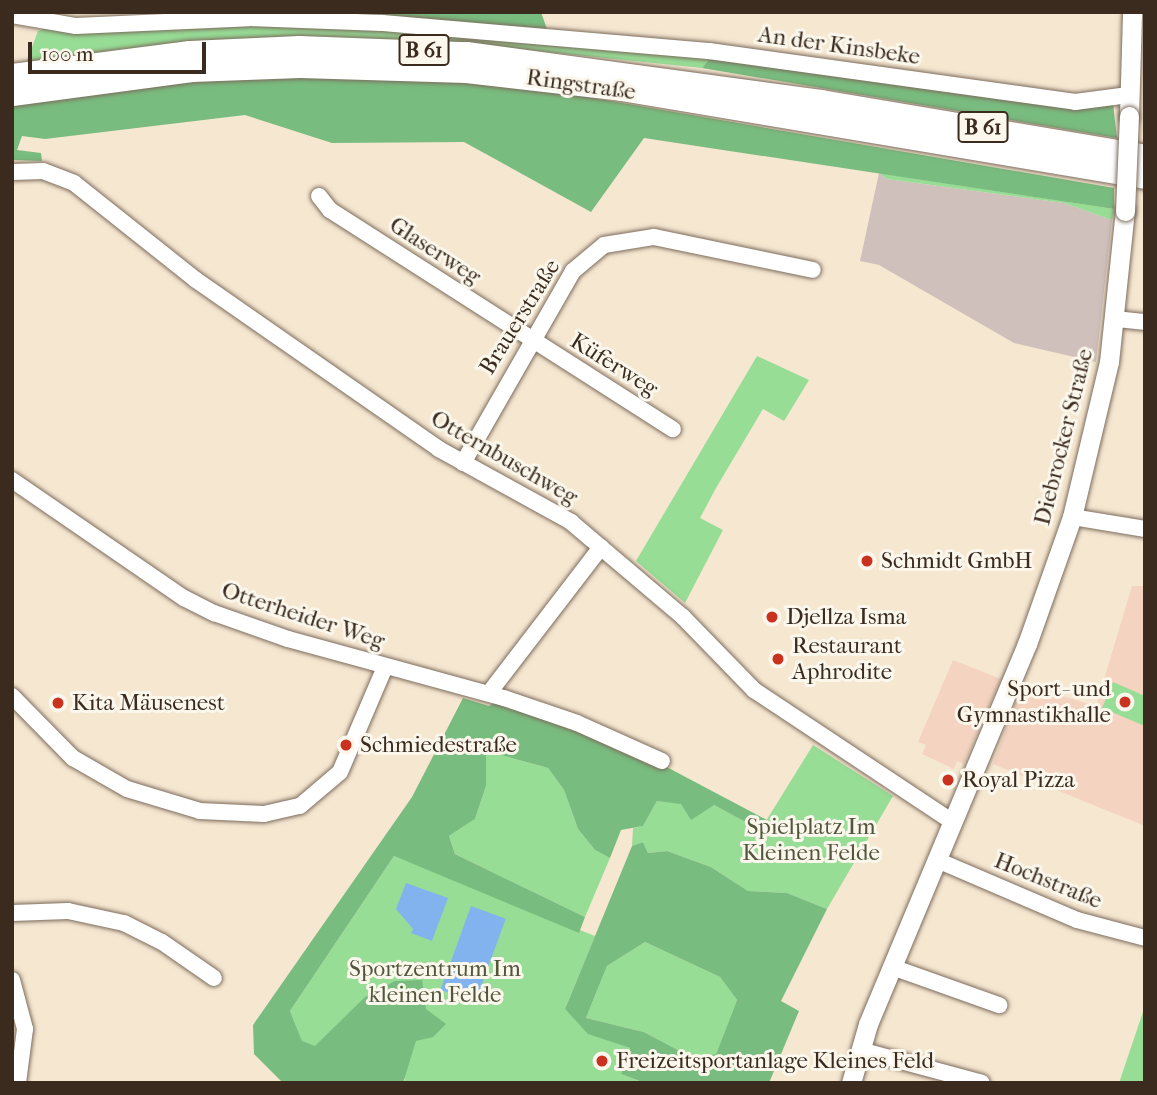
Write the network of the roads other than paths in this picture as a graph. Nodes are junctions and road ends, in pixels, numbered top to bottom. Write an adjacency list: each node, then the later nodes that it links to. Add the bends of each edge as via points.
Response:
1 (1132, 12): 5 (main road, Diebrocker Straße)
2 (12, 15): 3 (street, An der Kinsbeke)
3 (40, 16): 5 (street, An der Kinsbeke, via 76,26 249,18 358,21 709,51 1075,102)
4 (17, 83): 6 (highway, Ringstraße / B 61, via 178,53 299,47 467,53 808,99); 8 (highway, Ringstraße / B 61, via 300,66 466,71 634,91)
5 (1129, 95): 11 (main road, Diebrocker Straße, bridge)
6 (1145, 156)
7 (12, 172): 15 (street, Otternbuschweg, via 43,171 74,183 247,317)
8 (1145, 177)
9 (319, 196): 13 (street, Glaserweg, via 330,210)
10 (813, 270): 13 (street, Brauerstraße, via 654,237 620,240 588,255 573,271)
11 (1116, 319): 12 (street); 17 (main road, Diebrocker Straße, via 1102,402)
12 (1145, 323)
13 (531, 339): 14 (street, Küferweg); 15 (street, Brauerstraße)
14 (673, 429)
15 (463, 463): 19 (street, Otternbuschweg, via 534,499)
16 (12, 480): 20 (street, Otterheider Weg, via 184,598 214,613)
17 (1072, 517): 18 (street); 24 (main road, Diebrocker Straße, via 1027,644)
18 (1145, 529)
19 (601, 547): 21 (street); 24 (street, Otternbuschweg, via 683,617 754,690)
20 (385, 667): 21 (street, Otterheider Weg); 22 (street, via 340,772 300,806 264,814 200,811 127,789 73,758)
21 (489, 693): 23 (street, Otterheider Weg, via 577,723)
22 (13, 699)
23 (662, 761)
24 (953, 822): 25 (main road, Diebrocker Straße)
25 (937, 860): 27 (street, Hochstraße, via 1077,920); 28 (main road, Diebrocker Straße)
26 (12, 913): 29 (street, via 68,911 124,923 162,942)
27 (1145, 938)
28 (891, 967): 31 (street); 32 (main road, Diebrocker Straße)
29 (214, 978)
30 (12, 981): 33 (street, via 25,1029)
31 (999, 1006)
32 (860, 1050): 34 (main road, Diebrocker Straße); 35 (street)
33 (18, 1083)
34 (851, 1083)
35 (982, 1083)

